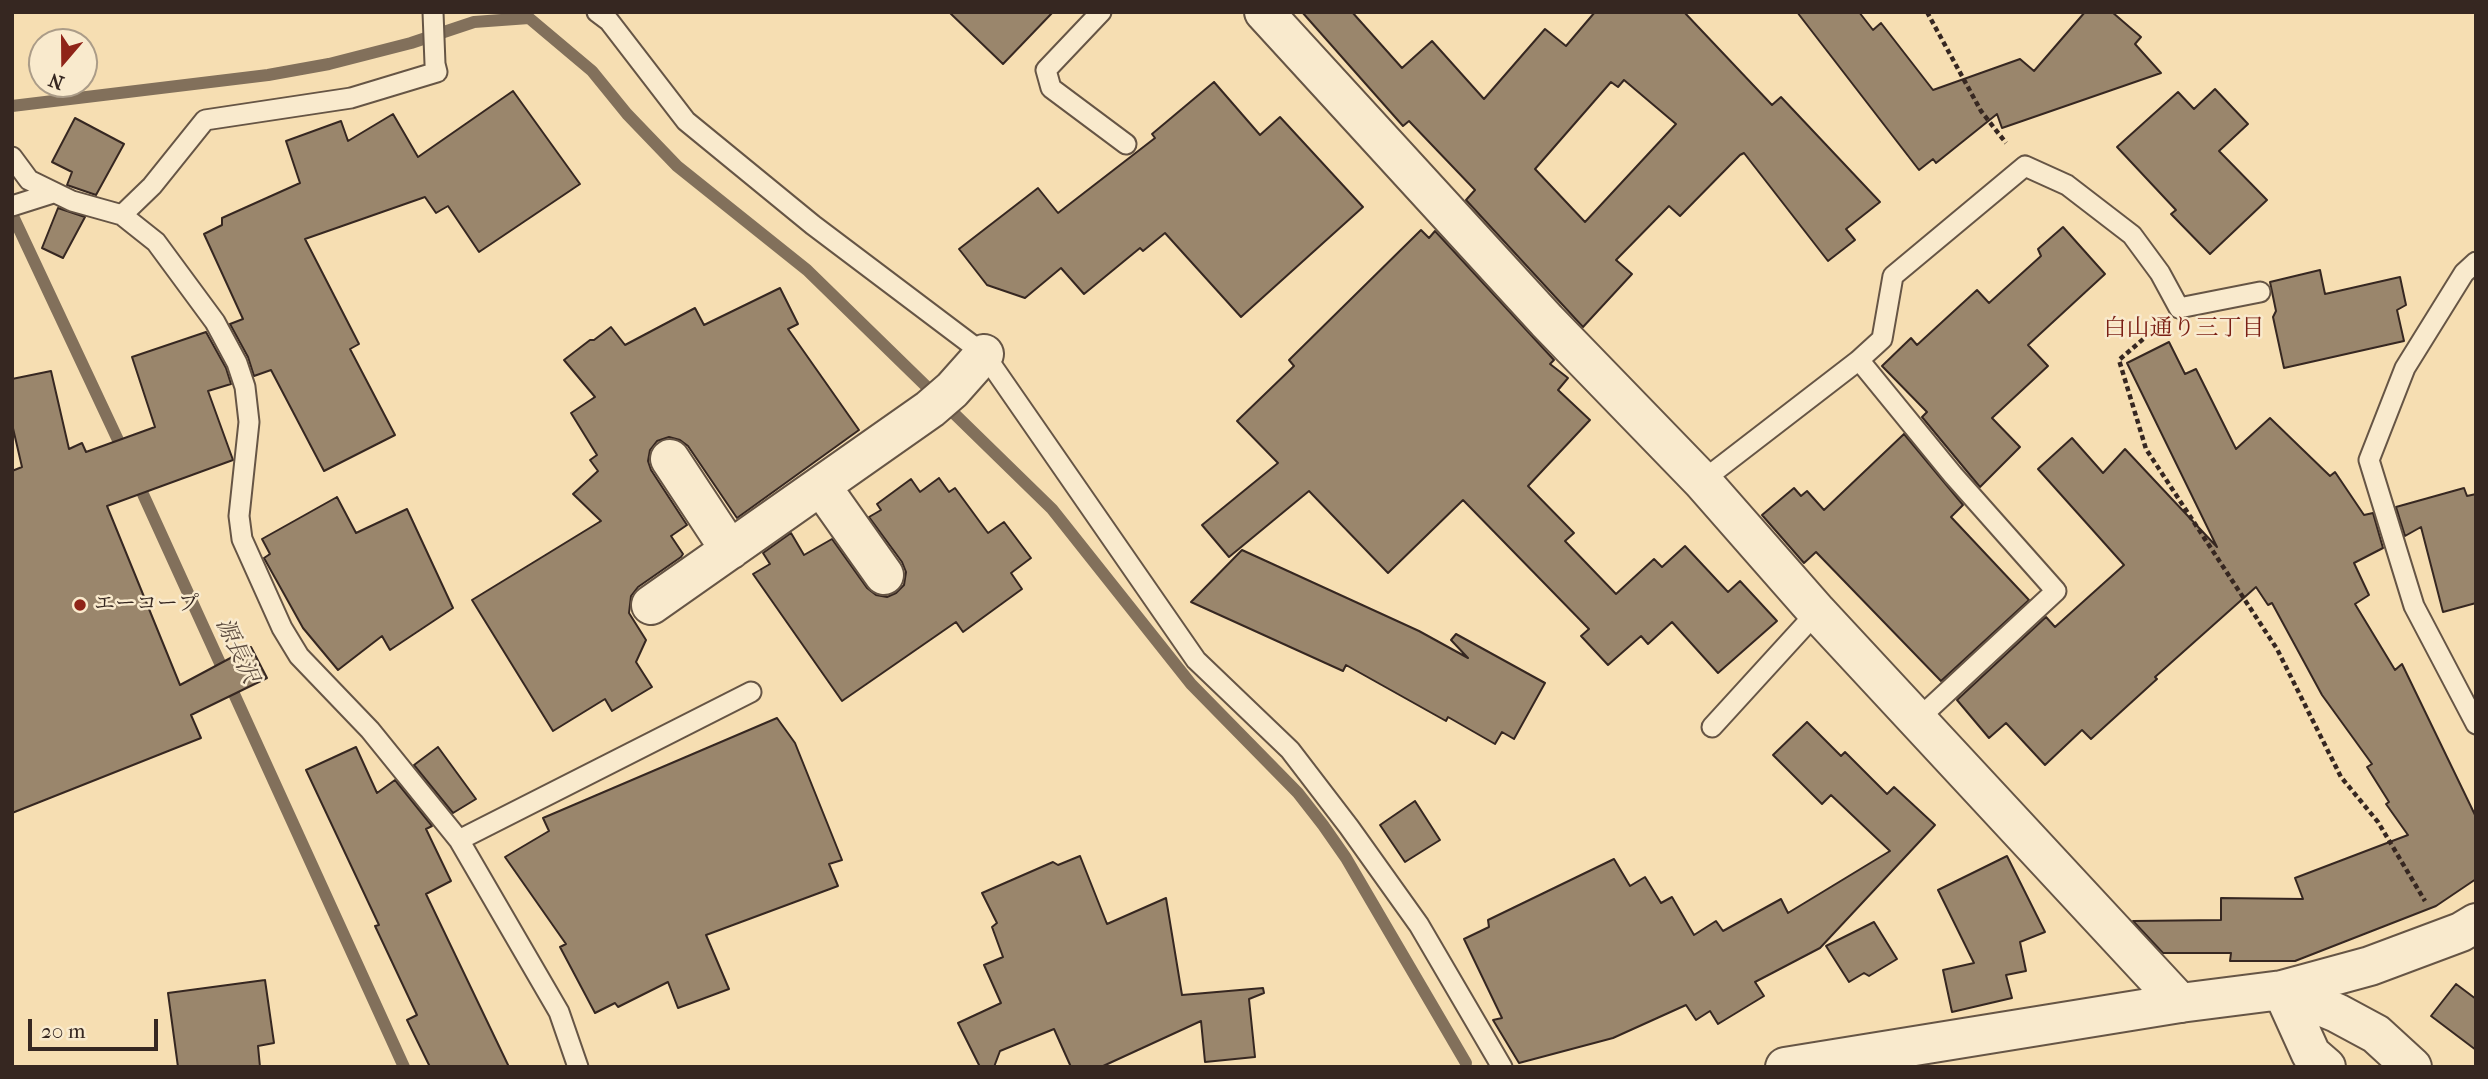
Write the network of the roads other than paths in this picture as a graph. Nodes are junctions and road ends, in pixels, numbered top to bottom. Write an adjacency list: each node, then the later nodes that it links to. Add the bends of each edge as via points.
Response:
1 (433, 12): 9 (lane, via 437,72 351,98 205,120 152,186)
2 (597, 12): 12 (lane, via 609,21 686,121)
3 (1101, 12): 5 (lane, via 1046,70 1051,88)
4 (1264, 12): 15 (street, via 1521,293)
5 (1126, 144)
6 (12, 157): 7 (lane, via 29,180)
7 (53, 192): 8 (lane); 9 (lane)
8 (20, 203)
9 (122, 215): 25 (lane, via 156,242 215,322 237,363 249,422 239,516 242,539 282,628 299,656 370,730)
10 (2476, 262): 23 (lane, via 2464,273 2404,368 2369,460 2414,606)
11 (2260, 292): 13 (lane, via 2179,308 2132,235 2067,185 2025,166 1893,276 1882,339)
12 (984, 355): 16 (street, via 941,400); 30 (lane, via 1196,660 1290,750 1349,827 1419,925)
13 (1859, 360): 15 (lane); 22 (lane, via 2056,591)
14 (670, 459): 17 (street)
15 (1702, 481): 20 (street)
16 (821, 486): 17 (street); 18 (street)
17 (730, 550): 19 (street)
18 (884, 575)
19 (651, 605)
20 (1817, 612): 22 (street); 24 (lane)
21 (751, 692): 25 (lane)
22 (1917, 719): 28 (street)
23 (2476, 724)
24 (1712, 727)
25 (459, 840): 29 (lane, via 559,1012)
26 (2462, 930): 27 (street, via 2370,966)
27 (2282, 990): 28 (street); 32 (street, via 2311,1054); 33 (street, via 2376,1034)
28 (2180, 1003): 31 (street)
29 (578, 1067)
30 (1502, 1067)
31 (1786, 1067)
32 (2326, 1067)
33 (2412, 1067)

